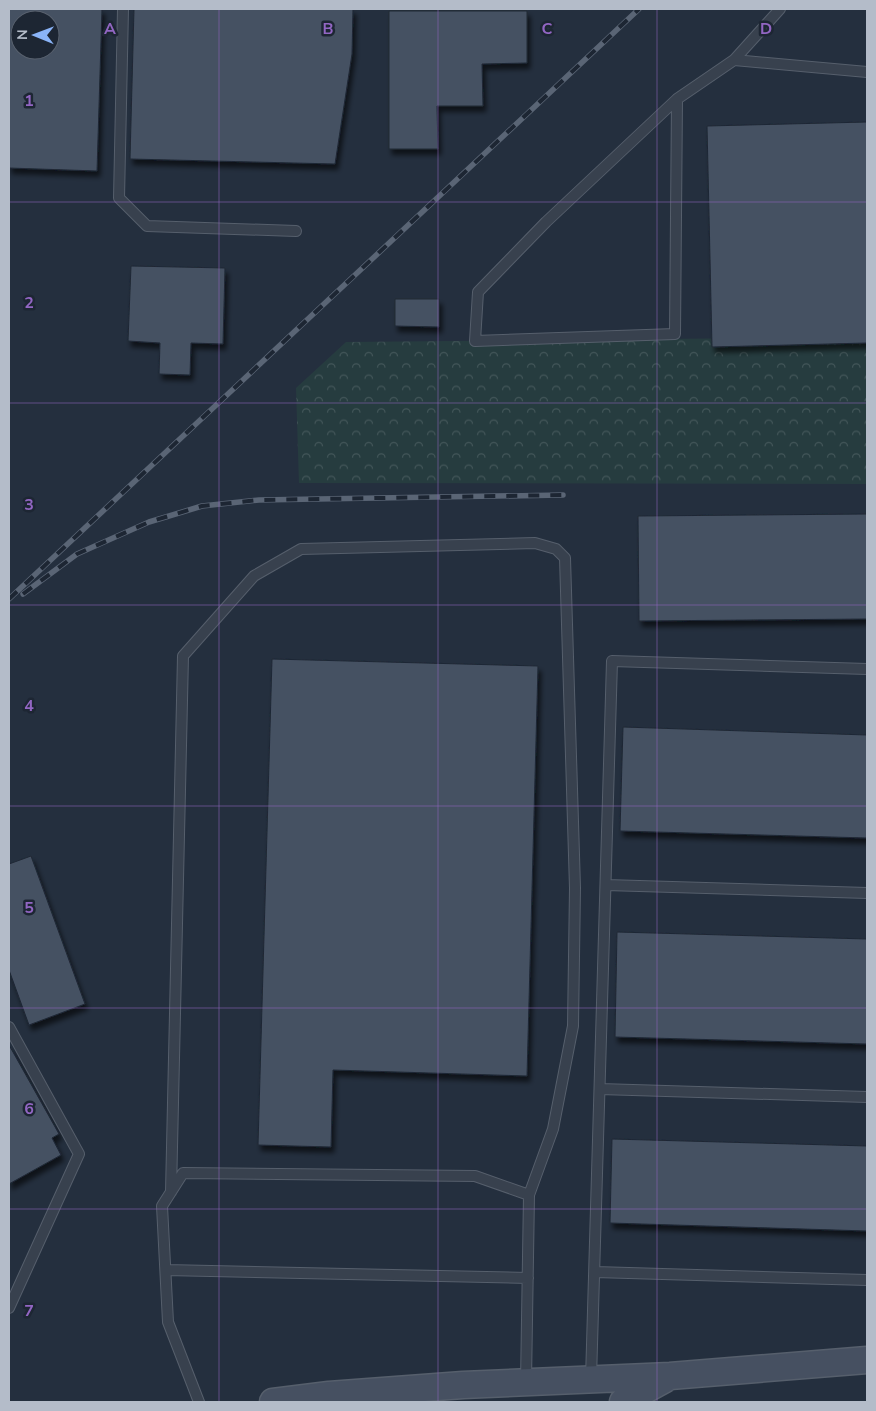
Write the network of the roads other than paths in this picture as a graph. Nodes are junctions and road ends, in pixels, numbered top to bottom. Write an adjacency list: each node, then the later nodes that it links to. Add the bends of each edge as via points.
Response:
1 (123, 9): 6 (lane, via 119,198 147,226)
2 (780, 9): 3 (lane)
3 (734, 60): 4 (lane); 5 (lane)
4 (867, 72)
5 (677, 99): 5 (lane, via 546,222 478,292 475,341 675,334)
6 (296, 231)
7 (867, 669): 8 (lane, via 612,661)
8 (606, 884): 9 (lane); 11 (lane)
9 (867, 892)
10 (9, 1027): 19 (lane, via 79,1154)
11 (600, 1089): 12 (lane); 16 (lane)
12 (867, 1097)
13 (171, 1192): 14 (lane, via 183,1173 475,1176); 14 (lane, via 183,656 254,576 301,549 535,543 556,549 565,558 575,898 573,1026 553,1129); 15 (lane, via 162,1206)
14 (529, 1195): 17 (lane)
15 (166, 1270): 17 (lane); 25 (lane, via 168,1322)
16 (595, 1272): 18 (lane); 22 (lane)
17 (528, 1278): 23 (lane)
18 (867, 1280)
19 (9, 1308)
20 (867, 1360): 21 (street)
21 (670, 1376): 22 (street); 28 (street)
22 (591, 1380): 23 (street)
23 (526, 1383): 24 (street)
24 (463, 1386): 26 (street); 27 (street)
25 (199, 1402)
26 (273, 1402)
27 (500, 1402)
28 (623, 1402)

